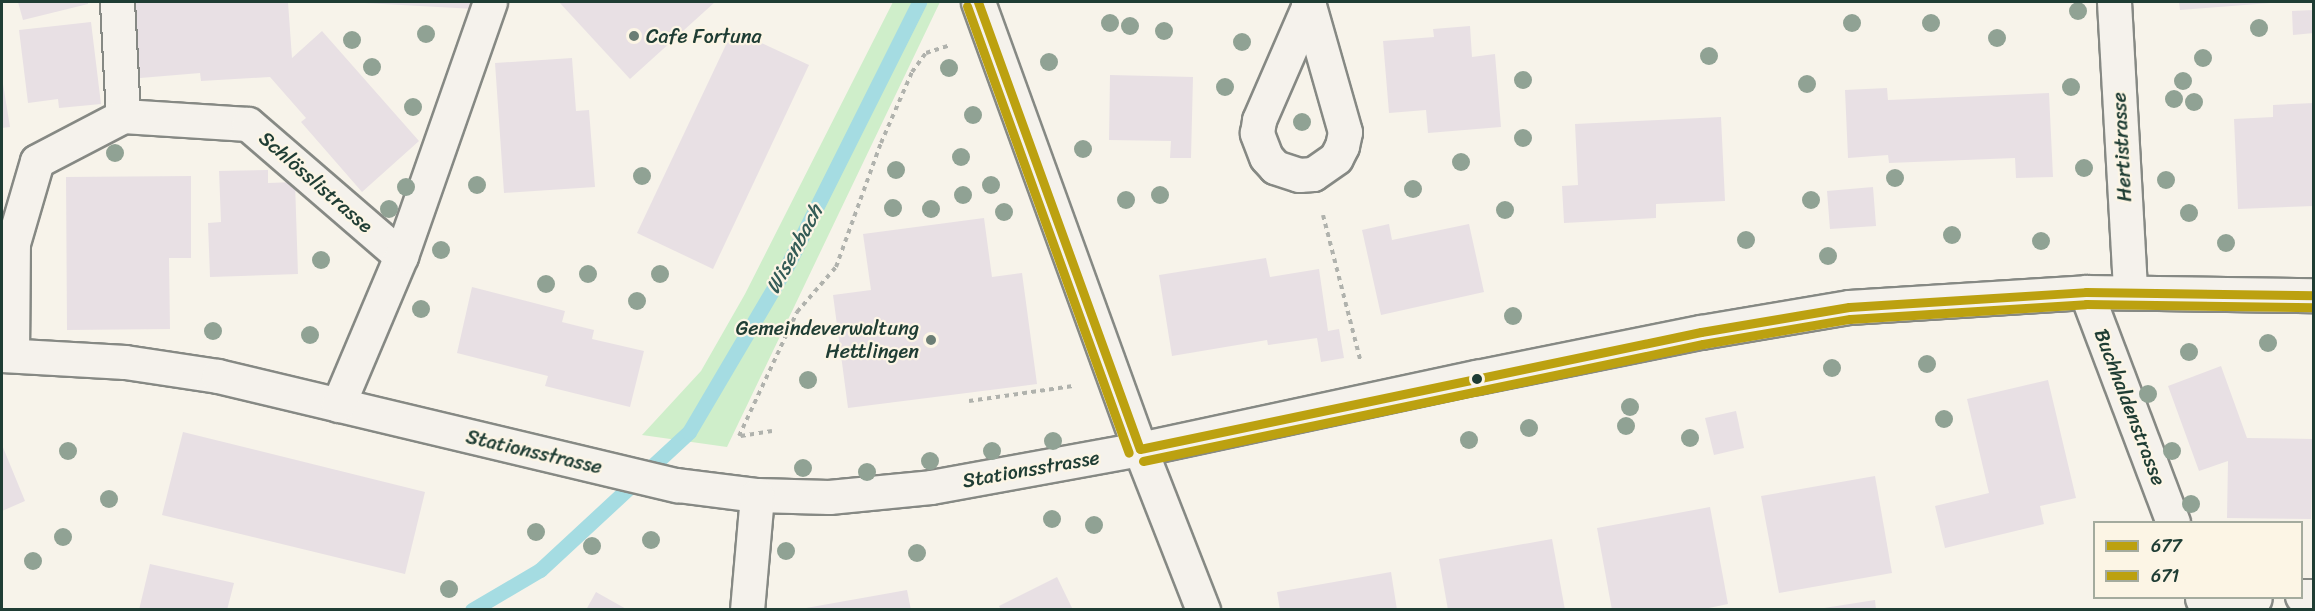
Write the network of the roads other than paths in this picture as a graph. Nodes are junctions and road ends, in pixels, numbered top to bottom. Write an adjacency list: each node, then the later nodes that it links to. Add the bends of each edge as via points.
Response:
1 (117, 2): 6 (street)
2 (490, 2): 7 (street)
3 (978, 2): 13 (street)
4 (2114, 2): 9 (street, Hertistrasse)
5 (1308, 3): 5 (street, via 1257,133 1266,158 1275,167 1299,175 1312,174 1336,158 1345,132)
6 (123, 116): 7 (street, Schlösslistrasse, via 248,124); 11 (street, via 37,161 13,243)
7 (401, 256): 12 (street)
8 (2086, 292): 9 (street, Stationsstrasse); 13 (street, Stationsstrasse, via 1849,307 1701,332); 15 (street, Buchhaldenstrasse)
9 (2130, 292): 10 (street, Stationsstrasse)
10 (2313, 295)
11 (7, 354): 12 (street, Stationsstrasse, via 125,362 218,376)
12 (338, 405): 14 (street, Stationsstrasse, via 677,485)
13 (1140, 449): 14 (street, Stationsstrasse, via 931,487 830,497); 18 (street)
14 (757, 495): 17 (street)
15 (2174, 521)
16 (2250, 599): 19 (street)
17 (747, 609)
18 (1203, 609)
19 (2227, 609)

